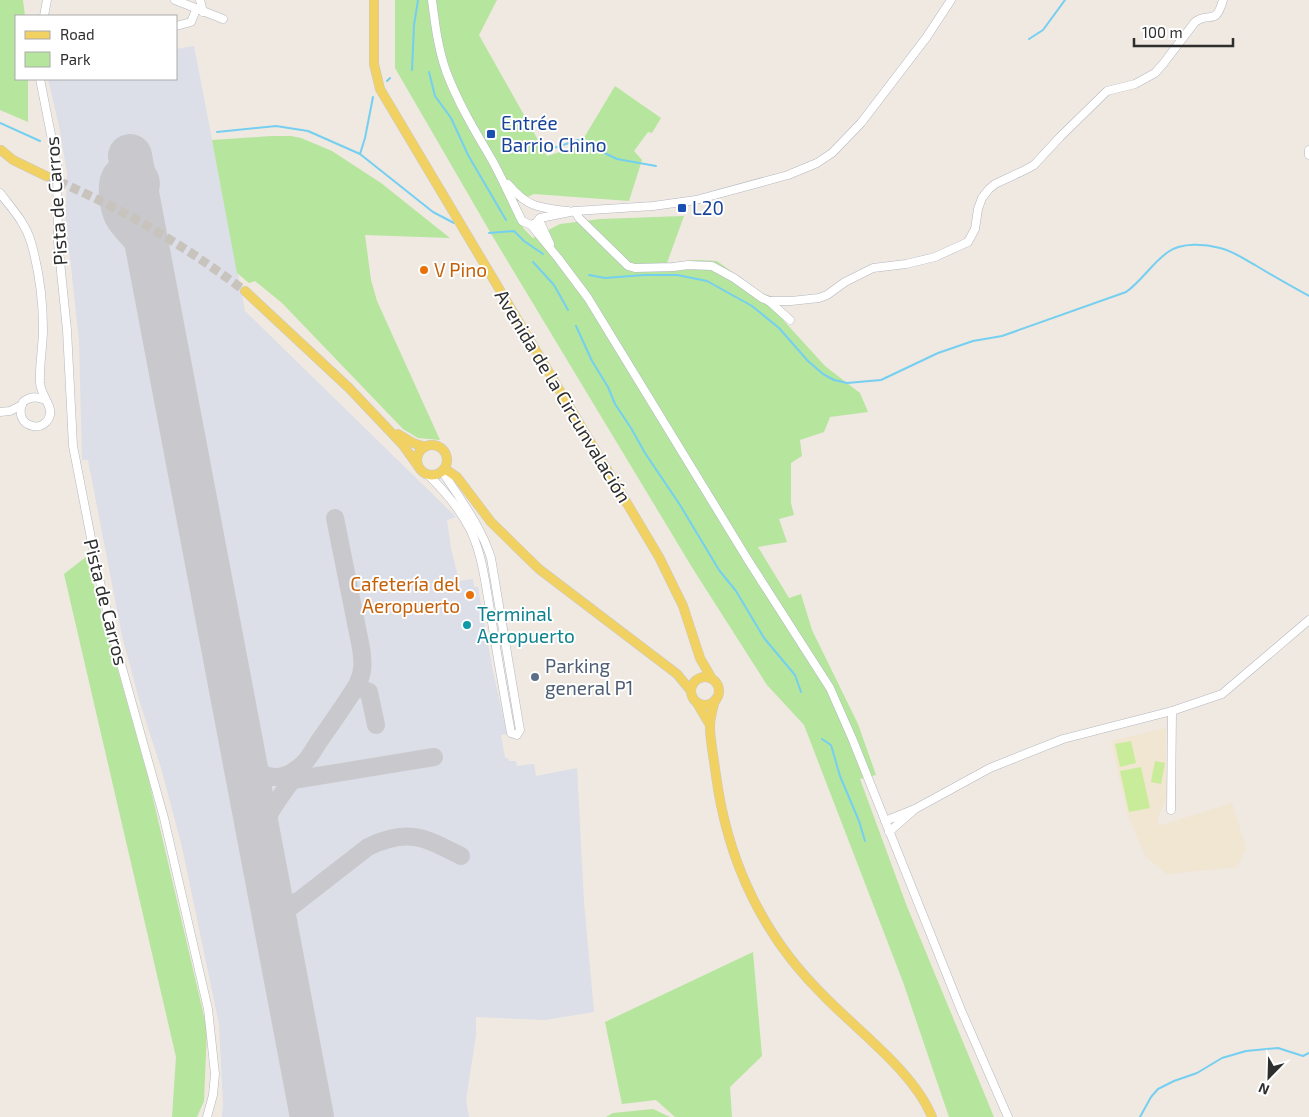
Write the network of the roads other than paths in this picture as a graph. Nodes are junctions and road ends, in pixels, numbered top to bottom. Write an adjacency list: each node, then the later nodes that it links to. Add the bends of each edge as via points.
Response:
1 (46, 0): 9 (street)
2 (175, 0): 8 (street)
3 (200, 0): 8 (street)
4 (374, 0): 46 (main road, Avenida de la Circunvalación, via 374,64 380,89 659,557 683,606)
5 (432, 0): 16 (street, via 446,70 462,108)
6 (951, 0): 20 (street, via 926,38 860,123 837,148 817,163 788,175 696,200)
7 (1223, 0): 26 (street, via 1219,14 1198,19 1155,73 1135,84 1107,91 1034,164 989,189 982,198 975,229 968,242 935,257 873,268 819,298)
8 (200, 11): 10 (street); 11 (street, via 191,22)
9 (44, 15)
10 (223, 19)
11 (178, 25)
12 (40, 80): 61 (street, Pista de Carros, via 57,165 58,242 66,316 73,446 98,574 164,818 208,1008 215,1074)
13 (1309, 150): 15 (street)
14 (0, 151): 17 (main road)
15 (1309, 155)
16 (498, 172): 19 (street, via 516,193); 21 (street)
17 (46, 176)
18 (0, 193): 28 (street, via 25,228 39,278 43,329)
19 (534, 206): 20 (street); 21 (street, via 522,208); 22 (street, via 540,210)
20 (574, 211): 22 (street); 26 (street, via 628,266 712,266)
21 (520, 215): 23 (street, via 524,224)
22 (540, 219): 23 (street); 24 (street)
23 (531, 225): 24 (street)
24 (557, 256): 59 (street, via 623,353 748,560 822,674)
25 (245, 291): 34 (main road)
26 (768, 301): 27 (street)
27 (790, 320)
28 (40, 379): 29 (street); 30 (street)
29 (31, 397): 30 (street); 31 (street)
30 (45, 400): 33 (street, via 50,409 46,422 32,426)
31 (22, 405): 32 (street); 33 (street)
32 (2, 412): 33 (street)
33 (22, 418)
34 (382, 422): 35 (main road); 37 (main road)
35 (425, 448): 36 (main road, via 438,446); 37 (main road, via 421,450)
36 (447, 456): 38 (main road); 40 (main road)
37 (418, 466): 39 (main road)
38 (444, 470): 39 (main road, via 435,475); 40 (main road); 41 (street, via 486,545)
39 (427, 474): 42 (street, via 449,497 466,522 476,545)
40 (460, 481): 47 (main road, via 491,522 540,570)
41 (495, 583): 42 (street); 44 (street)
42 (485, 585): 45 (street)
43 (1309, 620): 55 (street, via 1222,694)
44 (504, 635): 45 (street); 50 (street)
45 (494, 636): 51 (street)
46 (700, 658): 48 (main road); 49 (main road)
47 (677, 674): 48 (main road); 52 (main road)
48 (697, 680): 49 (main road); 52 (main road)
49 (712, 680): 53 (main road, via 718,689)
50 (513, 687): 51 (street); 51 (street, via 520,730 517,735 511,733)
51 (503, 690)
52 (691, 691): 54 (main road)
53 (716, 700): 54 (main road, via 709,704); 56 (main road)
54 (697, 703): 56 (main road)
55 (1172, 711): 57 (street, via 1055,742 990,768); 58 (street)
56 (710, 725): 62 (main road, via 716,784 728,836 748,890 769,929 814,986 910,1081 924,1099)
57 (916, 809): 59 (street); 60 (street)
58 (1171, 810)
59 (885, 821): 60 (street)
60 (889, 832): 63 (street)
61 (207, 1117)
62 (932, 1117)
63 (1008, 1117)

